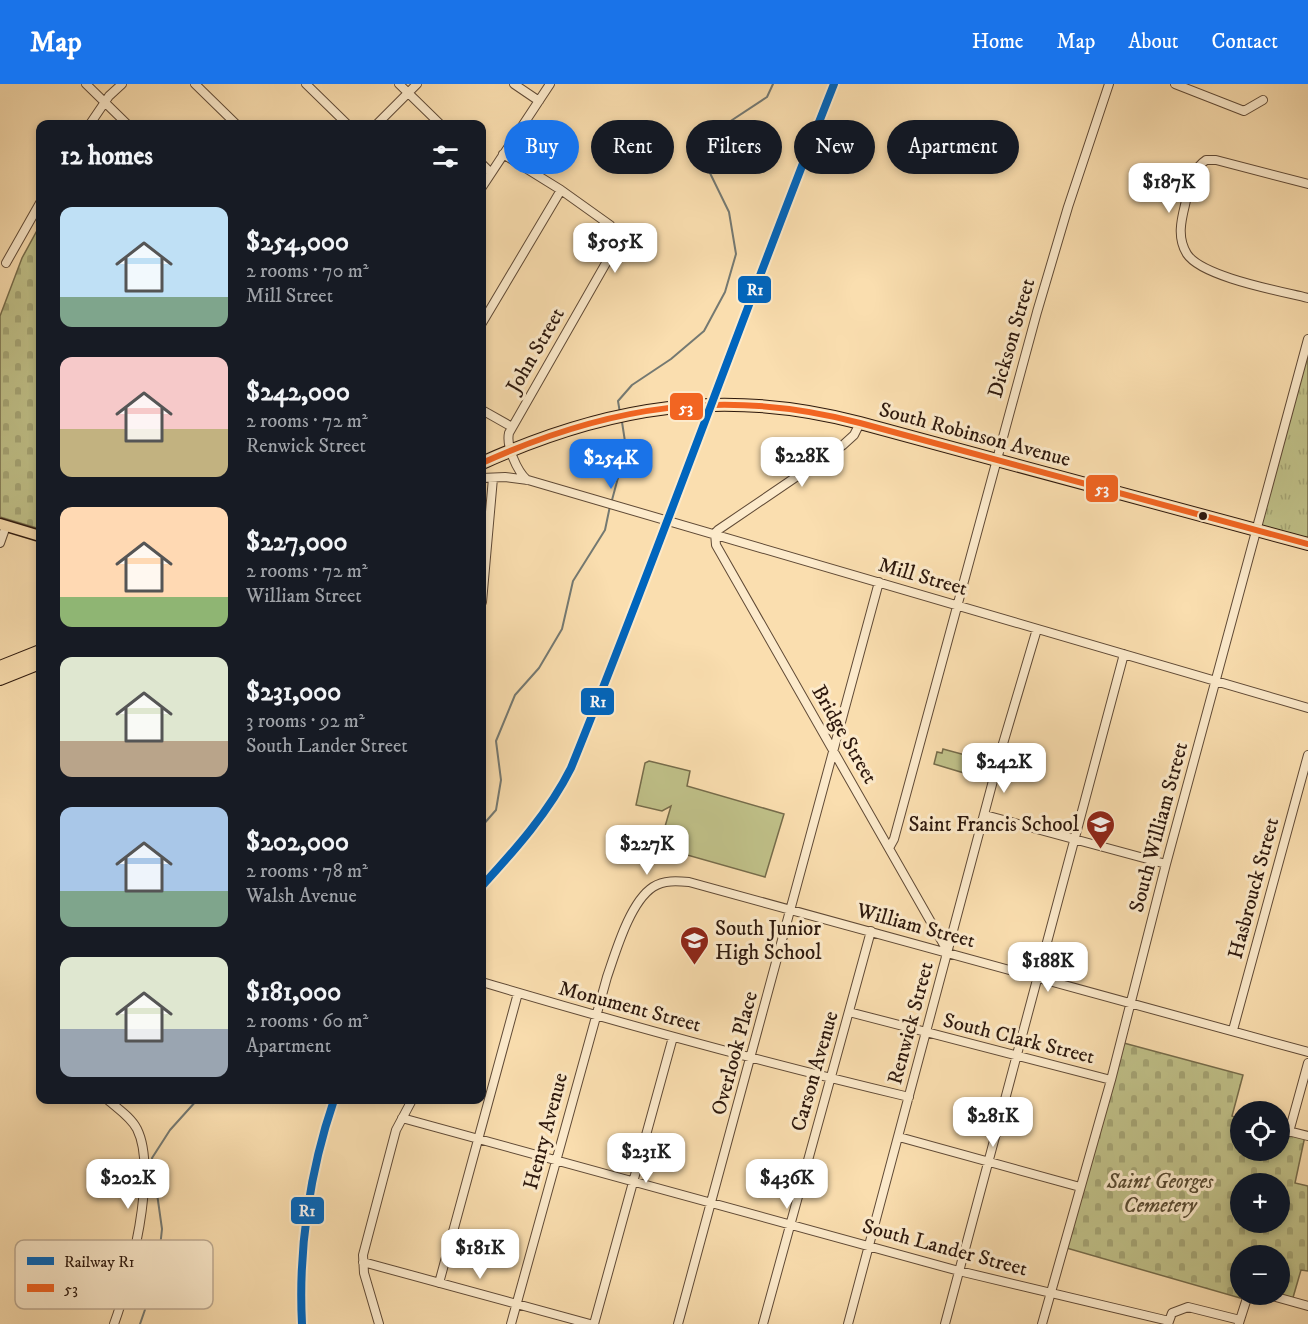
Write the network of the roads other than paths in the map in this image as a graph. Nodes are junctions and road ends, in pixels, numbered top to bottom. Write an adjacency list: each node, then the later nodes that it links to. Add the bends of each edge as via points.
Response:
1 (86, 84): 14 (street)
2 (122, 84): 14 (street)
3 (195, 84): 17 (street)
4 (306, 84): 18 (street)
5 (399, 84): 11 (street)
6 (417, 84): 11 (street)
7 (514, 84): 13 (street)
8 (550, 84): 13 (street)
9 (1109, 84): 36 (street, Dickson Street, via 1053,256)
10 (1175, 84): 12 (street, via 1244,111)
11 (408, 93): 19 (street); 20 (street)
12 (1263, 100)
13 (539, 101): 21 (street)
14 (105, 102): 15 (street); 16 (street)
15 (93, 120)
16 (123, 120)
17 (232, 120)
18 (343, 120)
19 (381, 120)
20 (436, 120)
21 (503, 154): 23 (street); 26 (street, John Street)
22 (486, 168): 23 (street)
23 (491, 173): 24 (street)
24 (486, 181)
25 (1308, 184): 29 (street, via 1206,160 1195,171 1180,225 1186,253 1198,265)
26 (561, 190): 30 (street); 34 (street, John Street, via 610,225 617,240)
27 (36, 210): 28 (street)
28 (6, 263)
29 (1308, 298)
30 (486, 316)
31 (1308, 339): 42 (street, South William Street)
32 (486, 412): 34 (street)
33 (860, 423): 35 (highway, South Robinson Avenue, via 804,410 752,404 685,406 592,422); 36 (highway, South Robinson Avenue); 43 (street, via 843,444)
34 (512, 427): 35 (street, John Street, via 508,438)
35 (511, 450): 37 (highway, South Robinson Avenue); 40 (street, via 520,472)
36 (997, 459): 42 (highway, South Robinson Avenue); 49 (street, Dickson Street)
37 (486, 461)
38 (486, 478): 39 (street, Mill Street)
39 (493, 478): 40 (street, Mill Street); 47 (street)
40 (528, 480): 43 (street, Mill Street)
41 (3, 525): 44 (main road); 45 (street)
42 (1257, 531): 46 (highway, South Robinson Avenue); 56 (street, South William Street)
43 (715, 533): 48 (street, Mill Street); 58 (street, Bridge Street, via 716,545)
44 (36, 535)
45 (0, 543)
46 (1308, 544)
47 (486, 557)
48 (879, 582): 49 (street, Mill Street); 58 (street, Overlook Place)
49 (958, 605): 50 (street, Mill Street); 62 (street)
50 (1037, 628): 52 (street, Mill Street); 60 (street, Renwick Street)
51 (36, 653): 54 (highway)
52 (1124, 654): 56 (street, Mill Street); 61 (street)
53 (36, 665): 55 (highway)
54 (0, 667)
55 (0, 679)
56 (1216, 681): 57 (street, Mill Street); 63 (street, South William Street)
57 (1308, 708)
58 (833, 751): 62 (street, Bridge Street); 64 (street, Overlook Place)
59 (1308, 755): 73 (street, Hasbrouck Street)
60 (985, 815): 61 (street); 66 (street, Renwick Street)
61 (1075, 840): 63 (street); 67 (street)
62 (889, 848): 66 (street, Bridge Street)
63 (1166, 864): 70 (street, South William Street)
64 (791, 910): 65 (street, William Street); 72 (street, William Street, via 689,882 674,880 653,887 637,905 622,937); 78 (street, Overlook Place)
65 (871, 931): 66 (street, William Street); 71 (street, Carson Avenue)
66 (948, 952): 67 (street, William Street); 74 (street, Renwick Street)
67 (1039, 977): 70 (street, William Street); 77 (street)
68 (486, 983): 69 (street, Monument Street)
69 (518, 993): 72 (street, Monument Street); 90 (street)
70 (1130, 1002): 73 (street, William Street); 81 (street, South William Street)
71 (849, 1012): 74 (street, South Clark Street); 80 (street, Carson Avenue)
72 (596, 1016): 75 (street, Monument Street); 91 (street, Henry Avenue)
73 (1233, 1030): 76 (street, William Street)
74 (927, 1032): 77 (street, South Clark Street); 82 (street, Renwick Street)
75 (673, 1037): 78 (street, Monument Street); 93 (street)
76 (1308, 1052)
77 (1017, 1056): 81 (street, South Clark Street); 92 (street)
78 (751, 1058): 80 (street, Monument Street); 95 (street, Overlook Place)
79 (1308, 1062): 86 (street)
80 (830, 1079): 82 (street, Monument Street); 96 (street, Carson Avenue)
81 (1111, 1080): 94 (street, South William Street)
82 (909, 1097): 89 (street, Renwick Street)
83 (112, 1104): 97 (street, via 138,1131 142,1152 142,1203)
84 (410, 1104): 85 (street)
85 (402, 1118): 90 (street, South Lander Street); 99 (street, via 366,1239)
86 (1290, 1127)
87 (1290, 1131): 88 (street)
88 (1308, 1136)
89 (898, 1137): 92 (street); 98 (street, Renwick Street)
90 (479, 1139): 91 (street, South Lander Street); 101 (street)
91 (555, 1160): 93 (street, South Lander Street); 104 (street, Henry Avenue)
92 (989, 1161): 94 (street); 100 (street)
93 (633, 1181): 95 (street, South Lander Street); 113 (street)
94 (1080, 1187): 102 (street, South William Street)
95 (711, 1202): 96 (street, South Lander Street); 114 (street, Overlook Place)
96 (790, 1224): 98 (street, South Lander Street); 115 (street, Carson Avenue)
97 (137, 1240)
98 (869, 1246): 100 (street, South Lander Street); 116 (street, Renwick Street)
99 (363, 1262): 101 (street); 111 (street)
100 (959, 1271): 102 (street, South Lander Street); 117 (street)
101 (439, 1283): 104 (street)
102 (1051, 1293): 108 (street, South Lander Street); 118 (street, South William Street)
103 (1290, 1301): 106 (street)
104 (516, 1304): 112 (street, Henry Avenue); 113 (street)
105 (1245, 1305): 109 (street)
106 (1308, 1306)
107 (119, 1309): 110 (street)
108 (1168, 1322): 109 (street, via 1172,1313 1188,1307)
109 (1240, 1322)
110 (114, 1324)
111 (379, 1324)
112 (511, 1324)
113 (592, 1324)
114 (678, 1324)
115 (763, 1324)
116 (848, 1324)
117 (945, 1324)
118 (1042, 1324)

